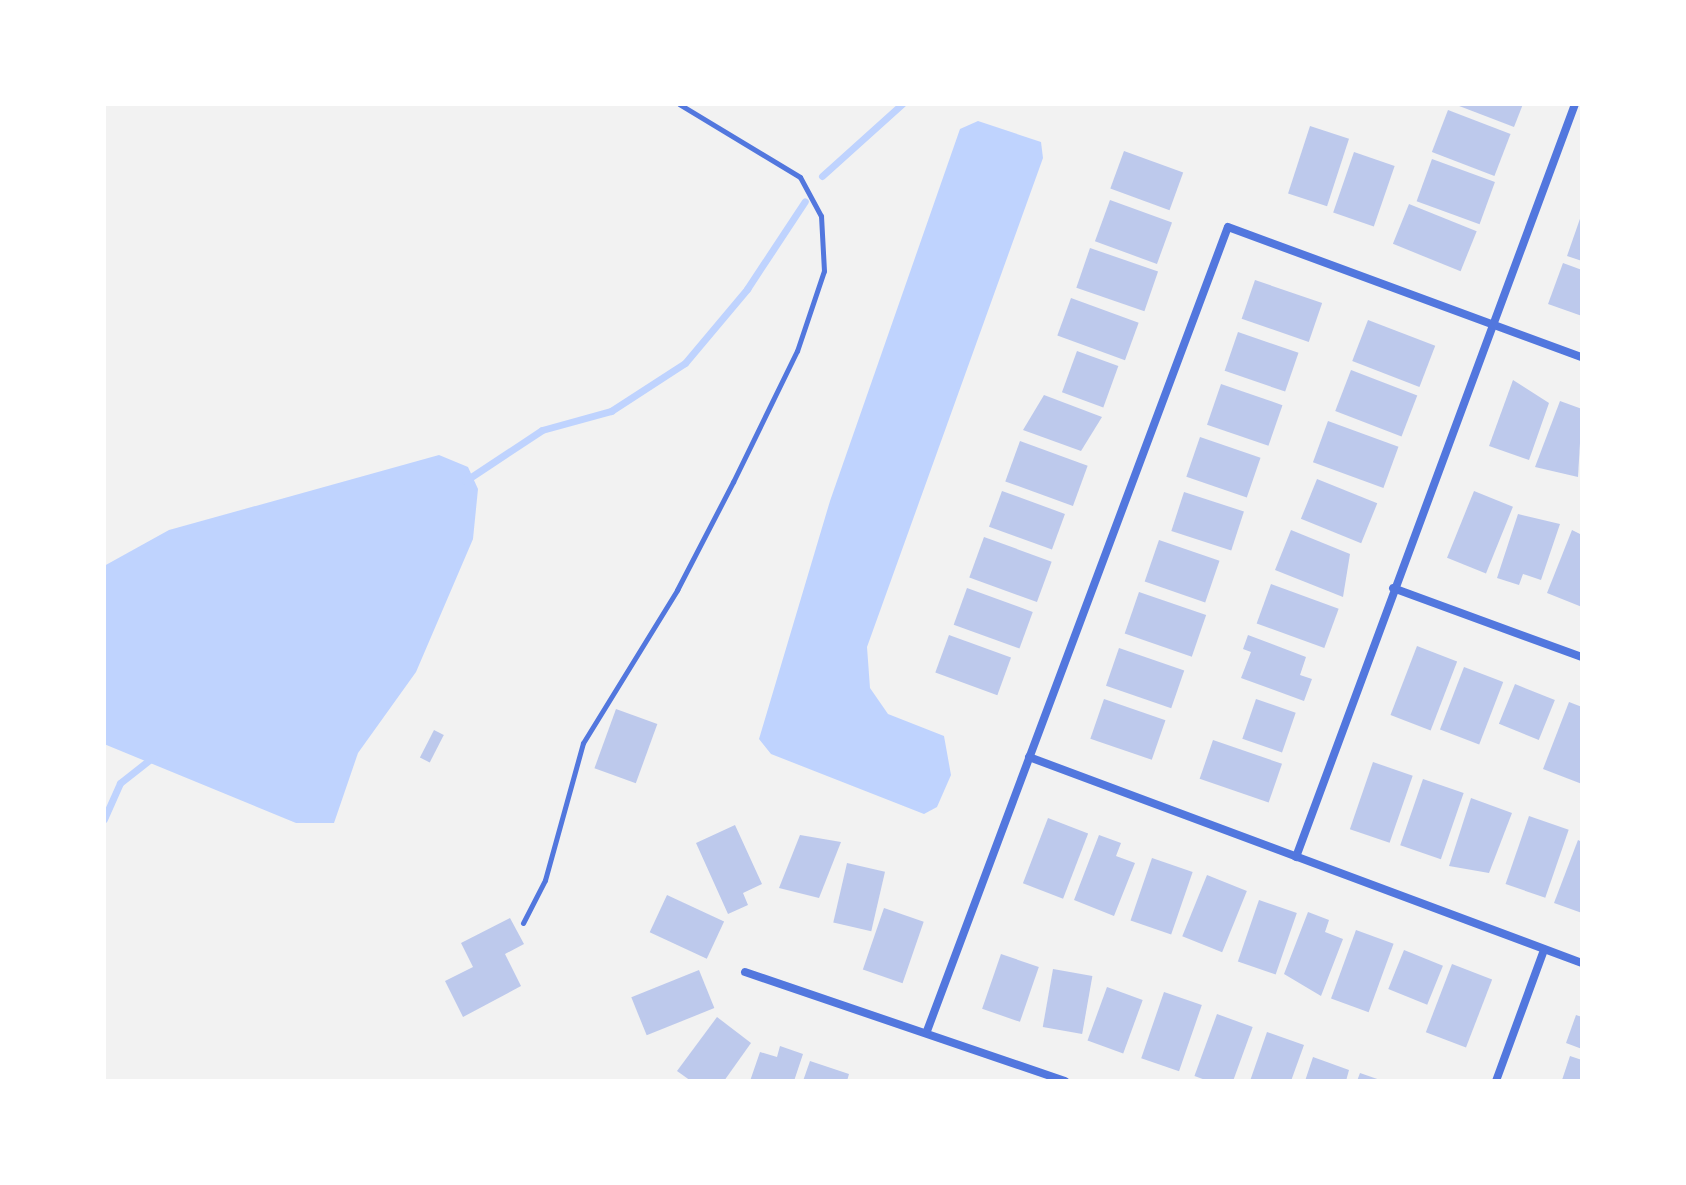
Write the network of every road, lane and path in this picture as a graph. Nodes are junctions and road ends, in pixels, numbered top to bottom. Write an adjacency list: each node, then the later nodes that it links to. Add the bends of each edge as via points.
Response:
1 (679, 104): 9 (lane, via 800,177 821,216 824,271 797,351 733,482 583,743 545,880)
2 (1575, 104): 3 (street)
3 (1493, 325): 4 (street); 5 (street); 7 (street, via 1228,227)
4 (1582, 357)
5 (1393, 588): 6 (street); 8 (street)
6 (1582, 657)
7 (1029, 757): 8 (street); 13 (street)
8 (1296, 857): 10 (street)
9 (523, 923)
10 (1544, 950): 11 (street); 15 (street)
11 (1582, 963)
12 (745, 972): 13 (street)
13 (927, 1031): 14 (street)
14 (1065, 1081)
15 (1496, 1081)

